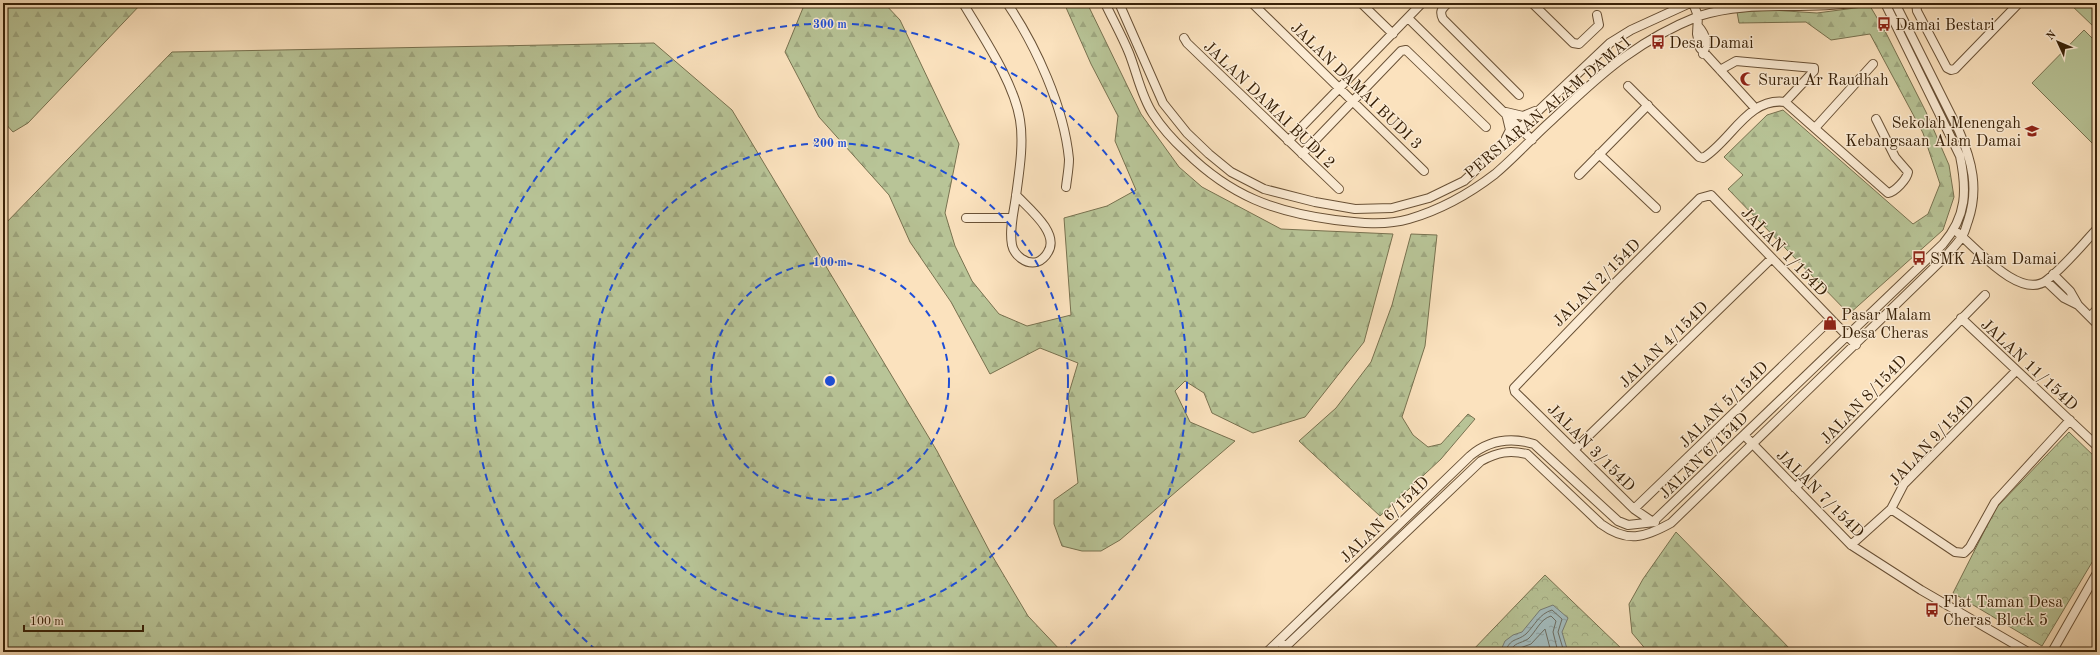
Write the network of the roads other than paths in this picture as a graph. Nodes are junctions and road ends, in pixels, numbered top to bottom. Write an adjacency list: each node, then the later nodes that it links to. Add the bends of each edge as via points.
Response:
1 (963, 3): 48 (street, via 994,55 1018,114 1021,143)
2 (1007, 3): 46 (street, via 1042,68 1063,127 1069,161)
3 (1105, 3): 43 (street, PERSIARAN ALAM DAMAI, via 1129,53 1152,113 1174,140)
4 (1119, 3): 40 (street, PERSIARAN ALAM DAMAI, via 1163,103 1187,133)
5 (1252, 3): 25 (street, JALAN DAMAI BUDI 3)
6 (1361, 3): 20 (street)
7 (1422, 3): 19 (street)
8 (1448, 3): 26 (street, via 1441,10 1443,20)
9 (1532, 3): 17 (street, via 1573,43 1579,44 1599,25)
10 (1690, 3): 31 (street, PERSIARAN ALAM DAMAI, via 1631,30 1610,43)
11 (1693, 3): 18 (street)
12 (1851, 3): 18 (street, PERSIARAN ALAM DAMAI, via 1830,6 1740,4)
13 (1884, 3): 55 (street, JALAN 6/154D, via 1960,156 1965,199)
14 (1894, 3): 53 (street, JALAN 6/154D, via 1969,153 1974,177 1974,200)
15 (1916, 3): 16 (street, via 1917,10 1947,68 1952,70 1956,69)
16 (2019, 3)
17 (1597, 15)
18 (1698, 16): 23 (street, via 1698,42 1703,54); 37 (street, PERSIARAN ALAM DAMAI, via 1641,45 1624,57)
19 (1408, 18): 20 (street); 32 (street)
20 (1393, 34): 25 (street)
21 (1184, 38): 38 (street, JALAN DAMAI BUDI 2)
22 (1873, 64): 36 (street)
23 (1720, 70): 28 (street, via 1736,61 1814,68); 30 (street)
24 (1628, 86): 29 (street)
25 (1340, 88): 27 (street, JALAN DAMAI BUDI 3); 38 (street)
26 (1518, 95)
27 (1353, 102): 34 (street, via 1406,50); 41 (street); 44 (street, JALAN DAMAI BUDI 3)
28 (1785, 102): 30 (street, via 1773,101); 36 (street)
29 (1648, 105): 30 (street, via 1699,157 1703,158); 42 (street)
30 (1755, 108)
31 (1539, 110): 32 (street, via 1523,116); 35 (street, PERSIARAN ALAM DAMAI)
32 (1506, 112): 35 (street); 39 (street, via 1510,130)
33 (1876, 119): 36 (street, via 1895,157 1908,172 1904,180 1888,193)
34 (1486, 126)
35 (1521, 127): 37 (street); 39 (street, PERSIARAN ALAM DAMAI)
36 (1815, 128)
37 (1532, 140): 43 (street, PERSIARAN ALAM DAMAI, via 1495,173 1445,206 1408,219 1363,224 1311,217 1265,205 1241,195)
38 (1288, 141): 41 (street, JALAN DAMAI BUDI 2)
39 (1503, 145): 40 (street, PERSIARAN ALAM DAMAI, via 1464,181 1429,198 1392,208 1355,209 1264,190 1231,172)
40 (1209, 154): 43 (street)
41 (1302, 154): 47 (street, JALAN DAMAI BUDI 2)
42 (1599, 154): 45 (street); 50 (street)
43 (1200, 165)
44 (1424, 171)
45 (1579, 175)
46 (1066, 187)
47 (1339, 189)
48 (1016, 195): 52 (street); 52 (street, via 1048,232 1051,242 1049,251 1038,262 1029,262 1015,253 1012,245)
49 (1700, 198): 59 (street, JALAN 1/154D, via 1711,195); 72 (street, JALAN 2/154D)
50 (1656, 208)
51 (966, 218): 52 (street)
52 (1012, 218)
53 (1966, 225): 56 (street, JALAN 6/154D); 57 (street)
54 (2097, 229): 60 (street)
55 (1954, 230): 56 (street); 69 (street, JALAN 6/154D, via 1943,244)
56 (1962, 237): 57 (street); 58 (street, JALAN 6/154D)
57 (1971, 245): 58 (street, via 1959,248); 61 (street, via 2008,277 2019,283 2032,285)
58 (1948, 255): 70 (street, JALAN 6/154D)
59 (1772, 258): 67 (street, JALAN 1/154D); 78 (street, JALAN 4/154D)
60 (2053, 274): 61 (street); 63 (street, via 2070,291)
61 (2046, 281): 63 (street, via 2064,298)
62 (1985, 295): 66 (street, JALAN 8/154D)
63 (2078, 305): 65 (street)
64 (2097, 309): 65 (street)
65 (2090, 316): 68 (street)
66 (1961, 318): 71 (street, JALAN 11/154D); 81 (street, JALAN 8/154D)
67 (1831, 319): 69 (street, JALAN 1/154D); 82 (street, JALAN 5/154D)
68 (2097, 324)
69 (1847, 336): 70 (street, JALAN 1/154D); 75 (street, JALAN 6/154D)
70 (1856, 345): 74 (street, JALAN 6/154D)
71 (2016, 371): 73 (street, JALAN 11/154D); 83 (street, JALAN 9/154D, via 1904,484)
72 (1514, 388): 78 (street, JALAN 3/154D)
73 (2070, 420): 77 (street, JALAN 11/154D); 83 (street, via 1995,502 1970,547 1964,553 1955,552)
74 (1764, 434): 76 (street, JALAN 6/154D); 79 (street, via 1760,440)
75 (1744, 435): 76 (street, JALAN 7/154D); 84 (street, JALAN 6/154D)
76 (1753, 444): 79 (street, JALAN 7/154D); 80 (street, JALAN 6/154D)
77 (2097, 446)
78 (1574, 450): 82 (street, JALAN 3/154D)
79 (1762, 454): 80 (street, via 1746,452); 81 (street, JALAN 7/154D)
80 (1738, 459): 85 (street, JALAN 6/154D)
81 (1795, 488): 86 (street, JALAN 7/154D)
82 (1634, 509): 84 (street, JALAN 3/154D)
83 (1891, 509): 86 (street, JALAN 9/154D)
84 (1653, 522): 85 (street); 88 (street, JALAN 6/154D, via 1628,525 1618,521 1534,444 1519,439 1491,443 1470,456)
85 (1671, 523): 88 (street, JALAN 6/154D, via 1655,532 1640,536 1614,533 1601,524 1527,454 1512,451 1496,453 1481,461)
86 (1851, 545): 90 (street, JALAN 7/154D, via 1946,606)
87 (2097, 573): 91 (street)
88 (1284, 648): 89 (street, JALAN 6/154D)
89 (1272, 651)
90 (2028, 652)
91 (2052, 652)

